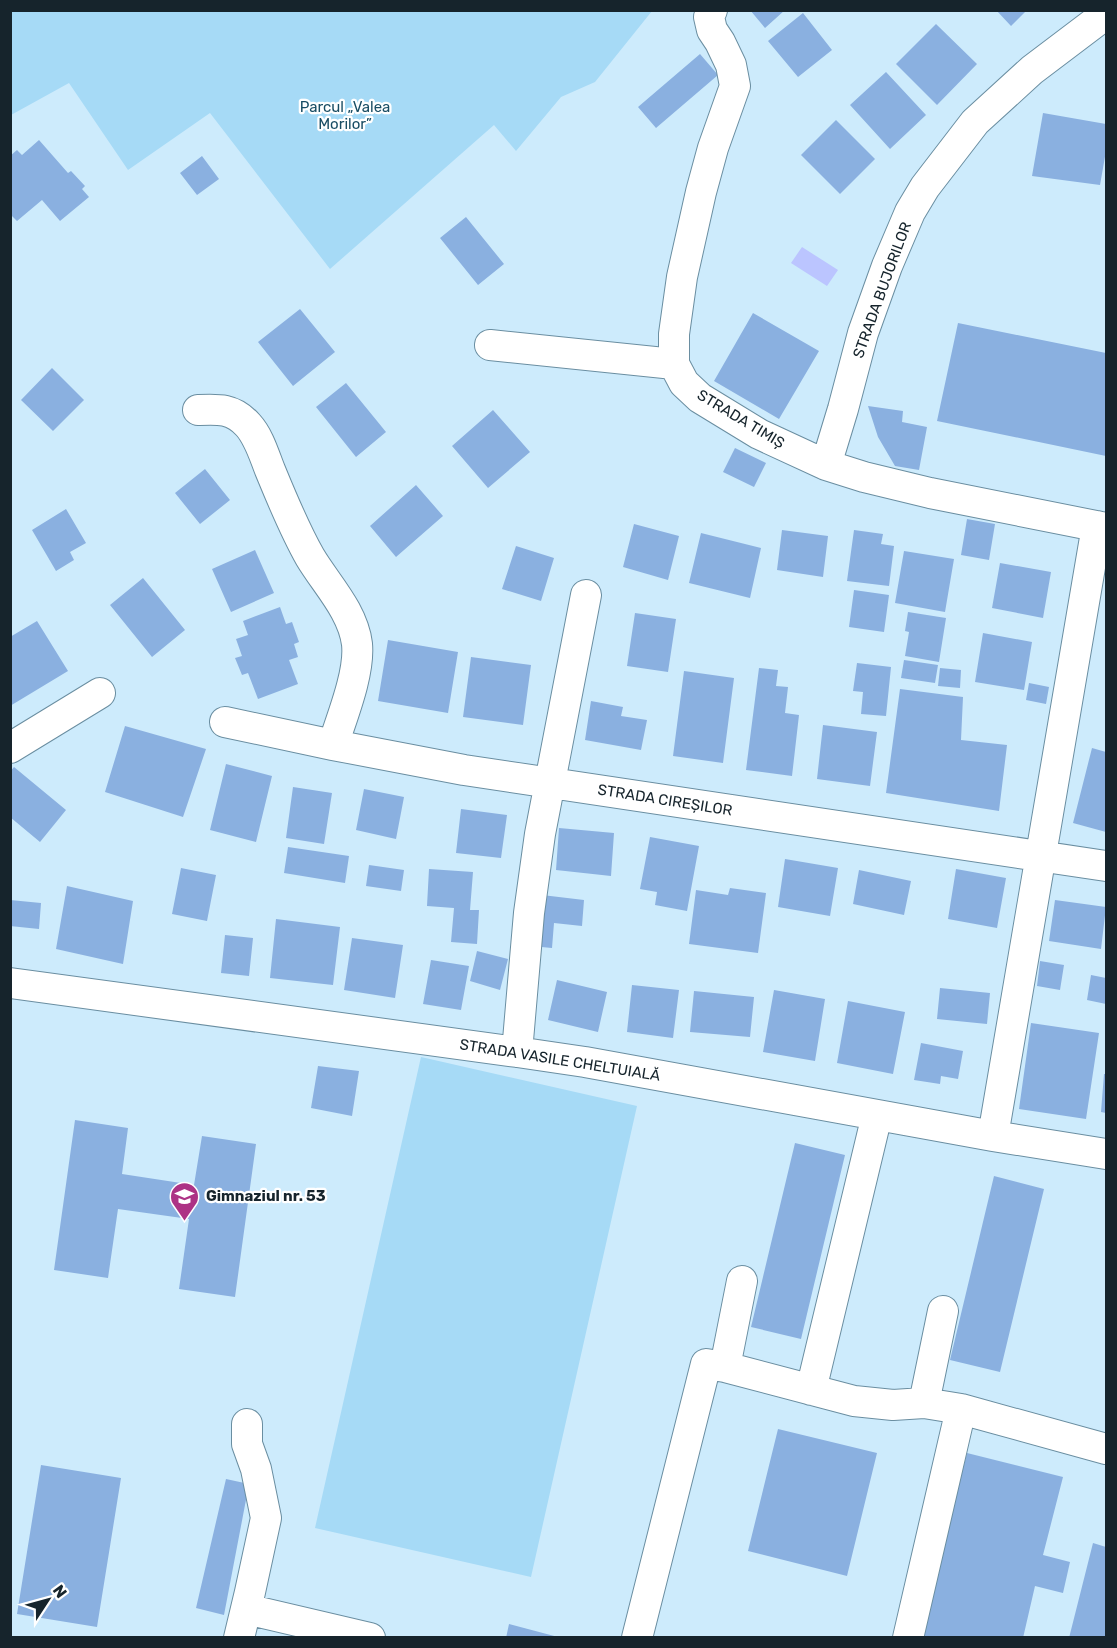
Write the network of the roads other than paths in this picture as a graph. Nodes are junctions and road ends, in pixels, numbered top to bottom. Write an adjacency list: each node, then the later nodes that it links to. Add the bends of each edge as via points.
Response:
1 (712, 10): 4 (street, via 712,30 731,65 735,86 713,148 682,277)
2 (1107, 14): 6 (street, STRADA BUJORILOR, via 1032,70 975,122 925,187 910,212 862,333)
3 (490, 345): 4 (street)
4 (674, 364): 6 (street, STRADA TIMIȘ, via 684,383 700,398 759,434)
5 (198, 410): 11 (street, via 222,409 249,426 310,556 354,630 357,662)
6 (825, 465): 7 (street, STRADA TIMIȘ, via 930,493)
7 (1102, 527): 14 (street)
8 (586, 595): 13 (street)
9 (100, 693): 12 (street)
10 (225, 722): 11 (street, STRADA CIREȘILOR)
11 (333, 745): 13 (street, STRADA CIREȘILOR)
12 (10, 748)
13 (551, 782): 14 (street, STRADA CIREȘILOR); 17 (street, via 529,913)
14 (1042, 857): 15 (street, STRADA CIREȘILOR); 19 (street)
15 (1107, 866)
16 (10, 983): 17 (street, STRADA VASILE CHELTUIALĂ)
17 (517, 1052): 18 (street, STRADA VASILE CHELTUIALĂ)
18 (877, 1115): 19 (street, STRADA VASILE CHELTUIALĂ); 24 (street)
19 (993, 1136): 20 (street, STRADA VASILE CHELTUIALĂ)
20 (1107, 1154)
21 (742, 1281): 23 (street)
22 (943, 1311): 25 (street)
23 (725, 1367): 24 (street); 31 (street, via 706,1364)
24 (811, 1390): 25 (street, via 874,1404)
25 (924, 1403): 26 (street)
26 (961, 1409): 28 (street); 32 (street)
27 (247, 1424): 29 (street, via 247,1444 266,1518)
28 (1105, 1440)
29 (242, 1623): 30 (street)
30 (370, 1638)
31 (638, 1638)
32 (908, 1638)

